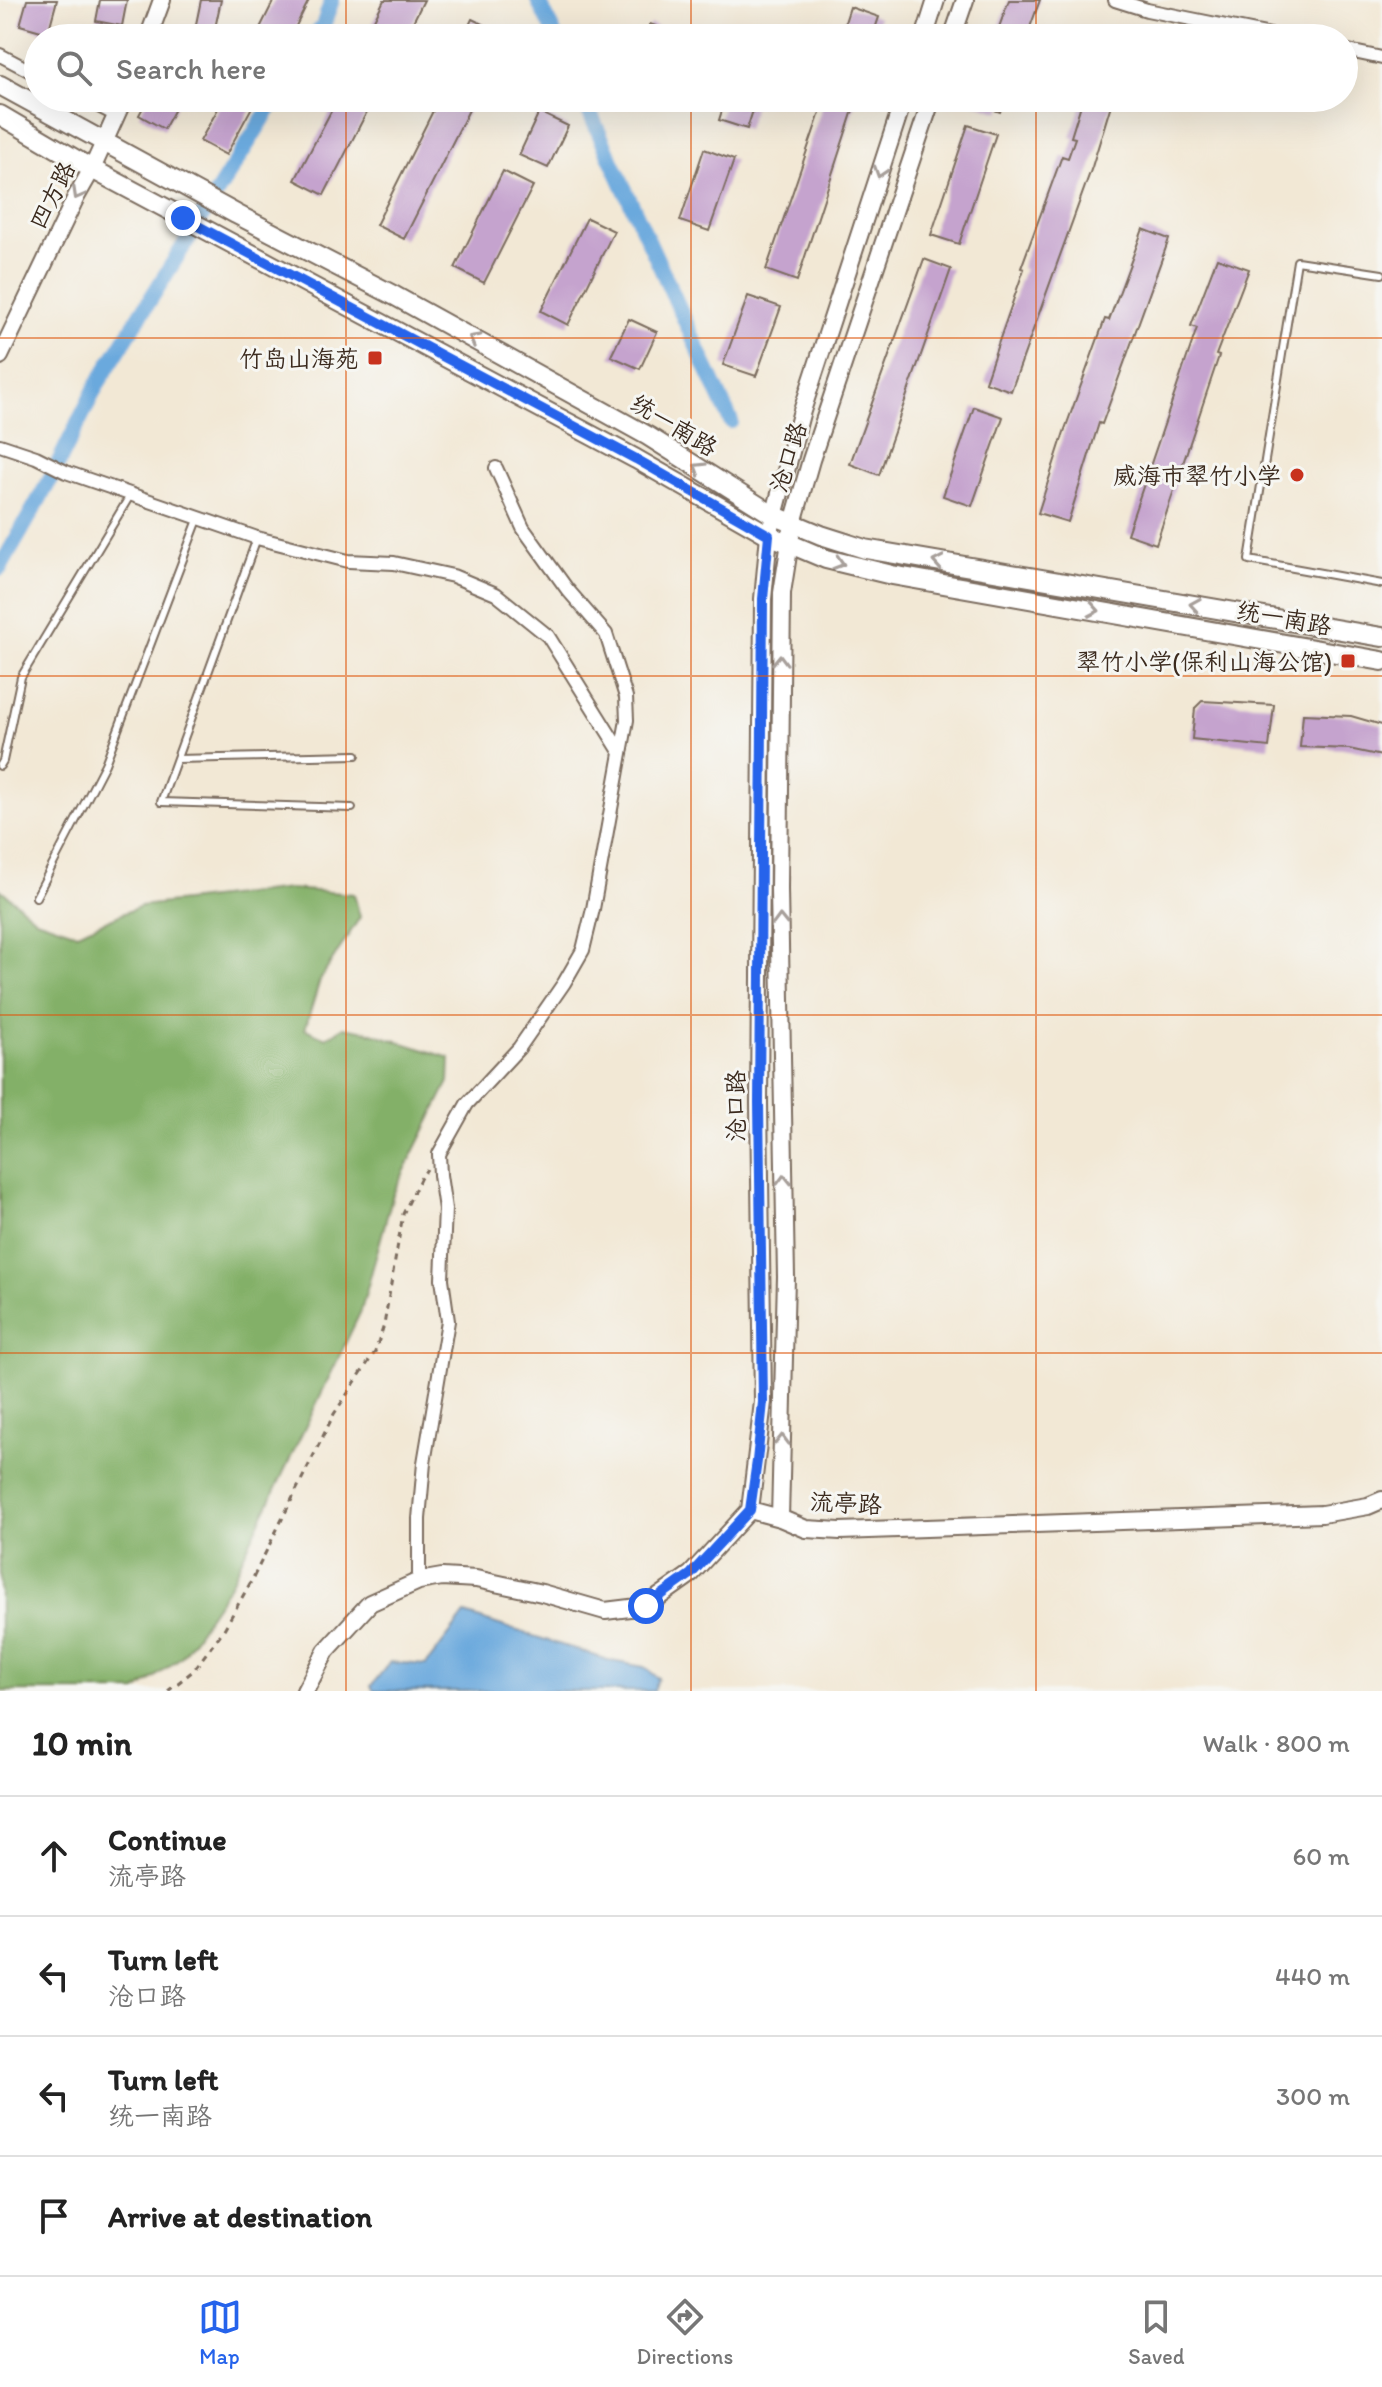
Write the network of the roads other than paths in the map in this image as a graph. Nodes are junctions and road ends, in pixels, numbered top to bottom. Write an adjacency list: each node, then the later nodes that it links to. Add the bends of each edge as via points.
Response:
1 (162, 0): 5 (street)
2 (936, 0): 6 (street)
3 (965, 0): 7 (street)
4 (1115, 0): 8 (street)
5 (153, 24)
6 (928, 24)
7 (957, 24)
8 (1216, 24)
9 (1358, 53): 11 (street)
10 (0, 55): 12 (street)
11 (1382, 58)
12 (24, 68)
13 (0, 85): 14 (main road, 统一南路)
14 (24, 98)
15 (48, 112): 22 (main road, 统一南路)
16 (110, 112): 21 (street)
17 (117, 112): 21 (street, 四方路)
18 (899, 112): 29 (street, 沧口路, one-way to 29)
19 (927, 112): 31 (street, 沧口路)
20 (0, 115): 23 (main road, 统一南路)
21 (116, 115): 22 (street, 四方路)
22 (104, 143): 23 (street, 四方路); 29 (main road, 统一南路, one-way to 22, via 648,436)
23 (92, 169): 25 (street, 四方路, one-way to 25); 32 (main road, 统一南路)
24 (1382, 274): 35 (lane, via 1297,261 1249,560)
25 (0, 356)
26 (0, 445): 28 (street)
27 (496, 468): 38 (street, via 523,528 606,634 626,697)
28 (131, 494): 30 (street); 41 (lane, via 21,677)
29 (773, 515): 31 (main road, 统一南路); 32 (street, 沧口路)
30 (199, 517): 33 (street); 43 (lane, via 105,764)
31 (793, 523): 34 (street, 沧口路); 36 (main road, 统一南路, one-way to 31, via 865,549)
32 (769, 535): 34 (main road, 统一南路); 45 (street, 沧口路, via 763,599 759,1103 763,1402)
33 (257, 538): 38 (street, via 348,561 394,563 453,576 496,594 548,636); 40 (lane)
34 (788, 544): 37 (main road, 统一南路, one-way to 37, via 892,575); 46 (street, 沧口路, one-way to 34, via 786,1277 780,669)
35 (1382, 584)
36 (1382, 637)
37 (1382, 661)
38 (621, 753): 47 (street, via 583,950 519,1048 467,1104 439,1154 448,1321 424,1463)
39 (356, 755): 40 (lane)
40 (177, 759): 42 (lane, via 161,802)
41 (0, 766)
42 (352, 808)
43 (36, 897)
44 (1382, 1500): 46 (street, 流亭路, via 1322,1514 840,1531 806,1529)
45 (750, 1510): 46 (street, 流亭路); 47 (street, via 691,1574 646,1606 605,1611 476,1579)
46 (780, 1518)
47 (419, 1581): 48 (street, via 370,1603 326,1651)
48 (305, 1691)

